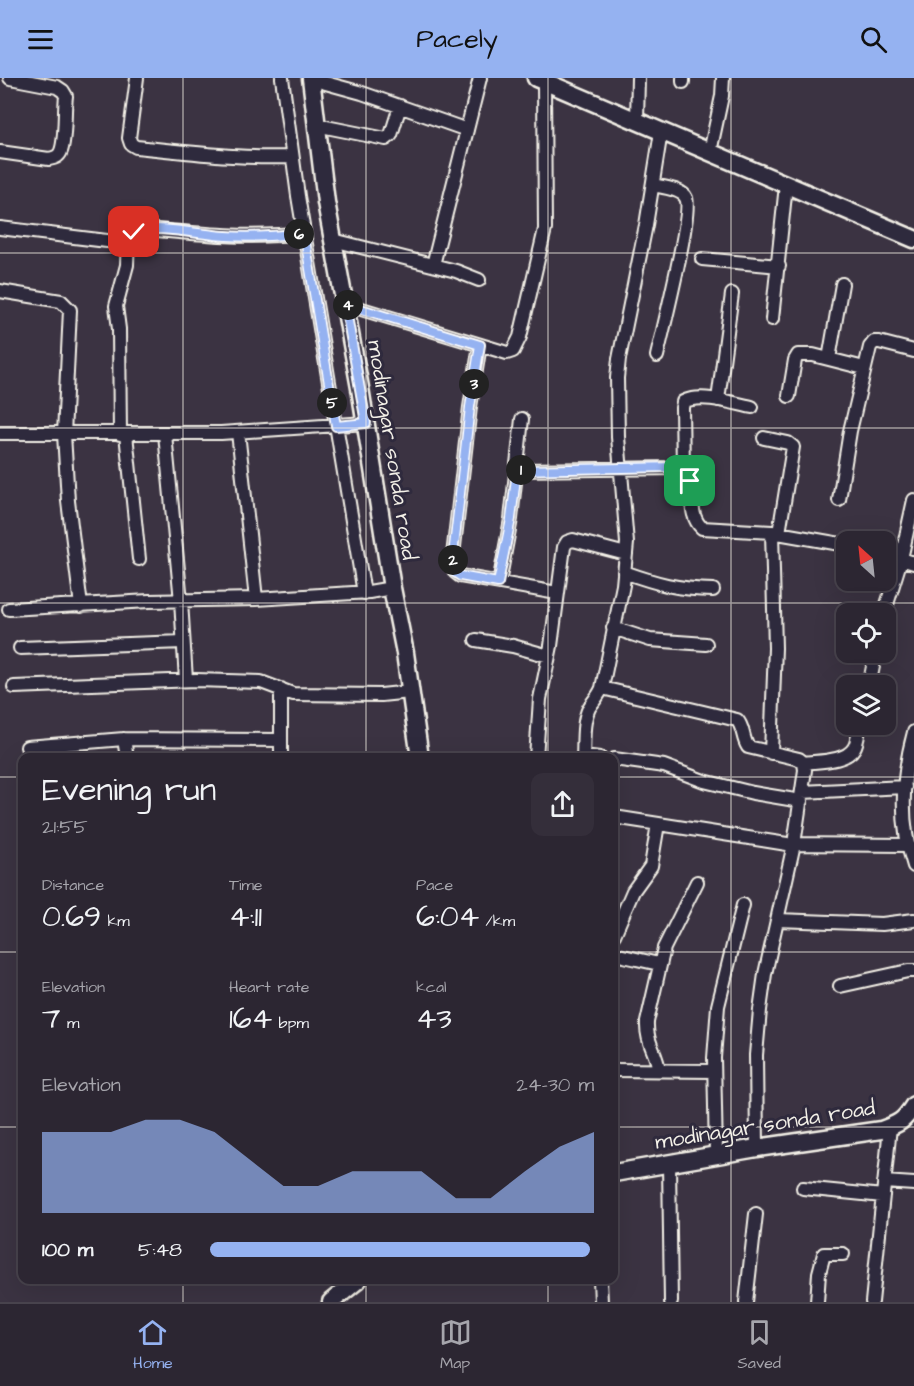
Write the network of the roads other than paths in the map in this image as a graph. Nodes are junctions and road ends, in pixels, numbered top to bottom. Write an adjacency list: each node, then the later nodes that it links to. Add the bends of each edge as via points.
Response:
1 (10, 78): 14 (street, via 63,91 66,96 61,152 49,159)
2 (137, 78): 16 (street, via 129,138 136,147 218,156)
3 (282, 78): 16 (street)
4 (480, 78): 12 (street)
5 (638, 78): 10 (street)
6 (723, 78): 15 (street)
7 (311, 79): 9 (street); 11 (street, modinagar sonda road)
8 (546, 81): 10 (street); 33 (street, via 545,229 522,328 513,351)
9 (400, 106): 11 (street, via 391,135 386,139); 12 (street)
10 (637, 121): 13 (street)
11 (316, 125): 23 (street, modinagar sonda road)
12 (467, 130): 25 (street)
13 (661, 132): 15 (street); 17 (street)
14 (0, 152)
15 (710, 152): 18 (street)
16 (292, 158): 20 (street)
17 (653, 185): 35 (street, via 682,194 688,204); 50 (street, via 618,368)
18 (786, 185): 22 (street); 26 (street)
19 (0, 228): 21 (street, via 107,242)
20 (304, 233): 21 (street, via 226,236 140,229); 42 (street)
21 (128, 237): 46 (street, via 127,265 116,306)
22 (914, 239)
23 (333, 240): 25 (street); 31 (street, modinagar sonda road)
24 (702, 259): 26 (street)
25 (433, 265): 27 (street)
26 (779, 266): 32 (street)
27 (479, 280)
28 (842, 284): 36 (street)
29 (0, 291): 45 (street, via 61,301 70,310)
30 (732, 294): 39 (street)
31 (345, 304): 33 (street); 42 (street, modinagar sonda road)
32 (772, 320)
33 (480, 345): 62 (street, via 452,564 460,576)
34 (914, 351): 37 (street, via 874,342)
35 (657, 356)
36 (829, 359): 37 (street); 38 (street, via 798,355)
37 (864, 368): 52 (street)
38 (789, 396)
39 (718, 400): 40 (street); 49 (street, via 683,402)
40 (752, 407)
41 (522, 419): 51 (street)
42 (351, 425): 43 (street); 63 (street, modinagar sonda road); 65 (street)
43 (238, 432): 47 (street); 67 (street)
44 (0, 433): 45 (street)
45 (64, 434): 46 (street); 70 (street)
46 (123, 434): 47 (street); 59 (street)
47 (165, 434): 68 (street)
48 (764, 438): 54 (street, via 793,447)
49 (683, 468): 50 (street); 54 (street, via 690,481 693,515 702,528)
50 (622, 469): 51 (street); 56 (street)
51 (517, 470): 62 (street)
52 (839, 500)
53 (914, 500): 58 (street)
54 (776, 533): 55 (street); 93 (street)
55 (836, 543)
56 (626, 554): 61 (street); 66 (street, via 581,541 567,542)
57 (896, 557): 58 (street)
58 (901, 559): 60 (street); 69 (street)
59 (139, 560)
60 (914, 562)
61 (624, 572): 64 (street, via 673,587); 72 (street)
62 (498, 583): 66 (street)
63 (390, 589): 65 (street); 82 (street, modinagar sonda road, via 405,653)
64 (713, 590)
65 (367, 592): 67 (street)
66 (557, 593): 77 (street)
67 (256, 599): 68 (street)
68 (181, 601): 70 (street); 74 (street)
69 (887, 603)
70 (81, 606): 71 (street)
71 (9, 609)
72 (613, 628): 75 (street, via 650,640); 80 (street)
73 (476, 640): 77 (street)
74 (183, 642): 76 (street); 78 (street)
75 (706, 644)
76 (20, 648)
77 (549, 656): 91 (street, via 540,699)
78 (186, 680): 79 (street); 81 (street, via 261,682)
79 (14, 687)
80 (602, 688): 92 (street, via 585,720); 93 (street, via 737,720 748,747)
81 (281, 689): 82 (street, via 293,694); 86 (street)
82 (406, 693): 90 (street, modinagar sonda road)
83 (914, 732): 96 (street)
84 (857, 735): 95 (street, via 854,748 841,758)
85 (124, 739): 86 (street); 87 (street); 88 (street)
86 (281, 740): 89 (street)
87 (27, 747)
88 (126, 753)
89 (281, 753)
90 (419, 753)
91 (536, 753)
92 (583, 753)
93 (771, 753): 95 (street)
94 (618, 760): 97 (street, via 664,766 753,793)
95 (804, 763): 97 (street)
96 (905, 787): 97 (street); 101 (street)
97 (801, 797): 100 (street)
98 (618, 818): 99 (street)
99 (658, 824): 100 (street); 107 (street, via 651,866 633,891)
100 (794, 844): 101 (street); 105 (street)
101 (906, 844): 102 (street)
102 (914, 866)
103 (697, 882): 109 (street)
104 (743, 905): 114 (street, via 718,1006)
105 (778, 920): 106 (street, via 882,924); 117 (street, via 765,974 756,1055)
106 (914, 920)
107 (618, 926)
108 (618, 955): 109 (street)
109 (659, 964): 113 (street, via 646,1035)
110 (914, 971): 111 (street)
111 (840, 986)
112 (618, 1070): 113 (street)
113 (659, 1070): 114 (street)
114 (714, 1071): 118 (street)
115 (914, 1105): 116 (street, modinagar sonda road, via 905,1119)
116 (890, 1127): 117 (street, modinagar sonda road); 121 (street)
117 (757, 1148): 118 (street, modinagar sonda road)
118 (716, 1155): 119 (street, modinagar sonda road)
119 (669, 1164): 120 (street, modinagar sonda road); 131 (street)
120 (618, 1172)
121 (884, 1182): 122 (street); 124 (street)
122 (914, 1184)
123 (803, 1188): 124 (street)
124 (883, 1196): 134 (street)
125 (756, 1214): 132 (street)
126 (843, 1254): 133 (street, via 824,1254)
127 (353, 1284): 129 (street)
128 (600, 1284): 130 (street)
129 (331, 1302)
130 (601, 1302)
131 (671, 1302)
132 (746, 1302)
133 (817, 1302)
134 (872, 1302)

